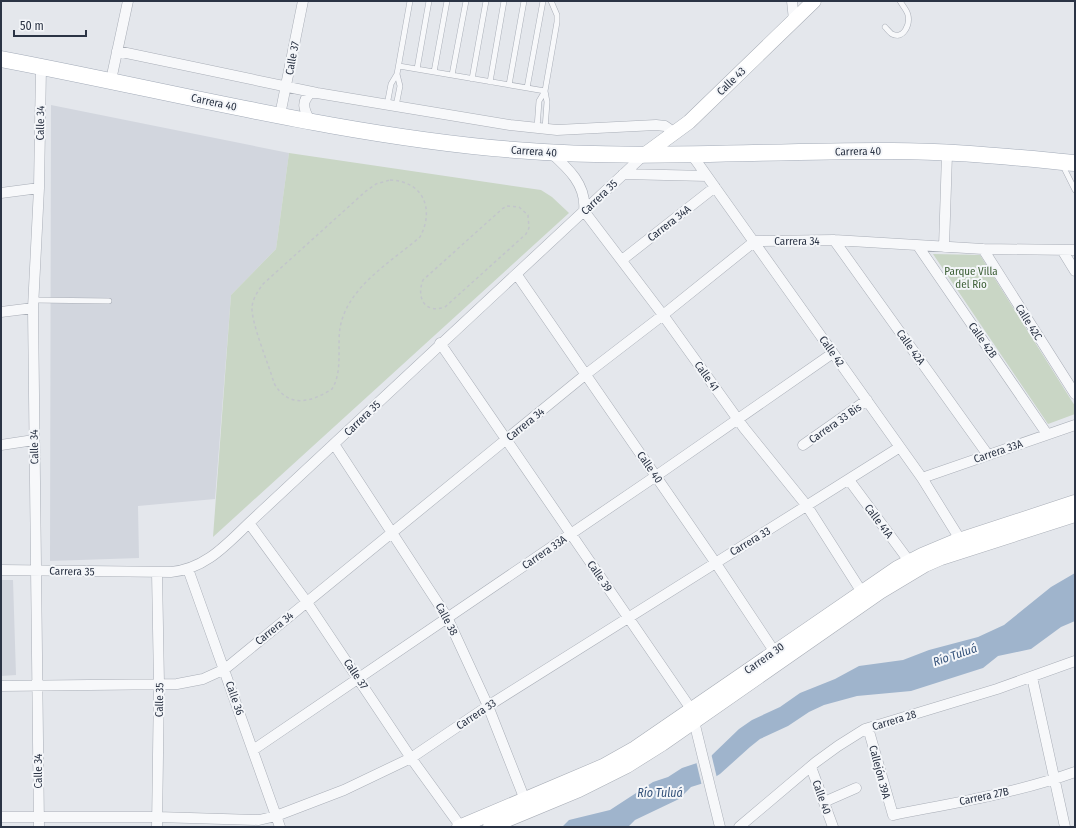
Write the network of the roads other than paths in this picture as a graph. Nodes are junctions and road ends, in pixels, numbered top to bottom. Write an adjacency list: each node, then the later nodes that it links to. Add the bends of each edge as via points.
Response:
1 (128, 1): 17 (street)
2 (303, 1): 29 (street, Calle 37)
3 (410, 1): 19 (lane)
4 (428, 1): 21 (lane)
5 (447, 1): 22 (lane)
6 (466, 1): 24 (lane)
7 (486, 1): 25 (lane)
8 (504, 1): 27 (lane)
9 (524, 1): 28 (lane)
10 (543, 1): 30 (lane)
11 (551, 1): 31 (lane, via 557,22)
12 (792, 1): 15 (street)
13 (814, 1): 15 (main road, Calle 43)
14 (900, 1): 16 (lane, via 908,15 907,28 903,33 896,35)
15 (794, 20): 37 (main road, Calle 43, via 699,113)
16 (885, 28)
17 (117, 50): 26 (street); 29 (street, Carrera 40)
18 (1, 59): 20 (main road, Carrera 40)
19 (399, 66): 21 (lane); 23 (lane)
20 (41, 67): 26 (main road, Carrera 40); 46 (street, Calle 34)
21 (417, 70): 22 (lane)
22 (434, 72): 24 (lane)
23 (398, 74): 33 (lane, via 400,86); 33 (lane, via 391,84)
24 (452, 75): 25 (lane)
25 (472, 78): 27 (lane)
26 (111, 80): 34 (main road, Carrera 40)
27 (490, 82): 28 (lane)
28 (509, 85): 30 (lane)
29 (287, 87): 32 (street, Carrera 40); 34 (street, Calle 37)
30 (527, 88): 31 (lane)
31 (545, 91): 36 (lane, via 547,102); 36 (lane, via 539,101)
32 (312, 92): 33 (street, Carrera 40); 35 (street, via 304,101 305,112)
33 (392, 106): 36 (street, Carrera 40)
34 (280, 115): 35 (main road, Carrera 40)
35 (310, 121): 38 (main road, Carrera 40, via 480,147)
36 (541, 129): 37 (street, Carrera 40, via 656,125 664,126)
37 (675, 133): 40 (main road, Calle 43)
38 (550, 152): 40 (main road, Carrera 40); 49 (street, via 582,188 586,200)
39 (947, 154): 41 (main road, Carrera 40, via 883,150); 42 (main road, Carrera 40); 53 (street)
40 (644, 155): 41 (main road, Carrera 40); 43 (street, Carrera 35)
41 (692, 155): 44 (street, Calle 42)
42 (1068, 162): 47 (lane)
43 (623, 174): 44 (street); 49 (street, Carrera 35)
44 (707, 176): 45 (street, Calle 42)
45 (715, 187): 51 (street, Calle 42); 57 (street, Carrera 34A)
46 (39, 188): 48 (street); 61 (street, Calle 34)
47 (1075, 190)
48 (1, 192)
49 (584, 210): 57 (street, Calle 41); 59 (street, Carrera 35)
50 (834, 240): 51 (street, Carrera 34); 52 (street, Carrera 34); 78 (street, Calle 42A)
51 (755, 241): 63 (street, Carrera 34); 65 (street, Calle 42)
52 (918, 246): 53 (street, Carrera 34); 71 (street, Calle 42B)
53 (944, 247): 54 (street, Carrera 34)
54 (983, 249): 55 (street, Carrera 34); 67 (street, Calle 42C)
55 (1062, 250): 56 (street, Carrera 34); 58 (street)
56 (1075, 250)
57 (622, 260): 63 (street, Calle 41)
58 (1075, 271)
59 (517, 275): 64 (street, Carrera 35); 66 (street, Calle 40)
60 (109, 301): 61 (lane)
61 (33, 304): 62 (street); 73 (street, Calle 34)
62 (1, 312)
63 (663, 315): 66 (street, Carrera 34); 69 (street, Calle 41)
64 (440, 343): 72 (street, Calle 39); 74 (street, Carrera 35)
65 (833, 353): 68 (street, Calle 42); 69 (street, Carrera 33A)
66 (585, 375): 72 (street, Carrera 34); 79 (street, Calle 40)
67 (1075, 394)
68 (867, 400): 76 (street, Carrera 33 Bis); 77 (street, Calle 42)
69 (738, 419): 79 (street, Carrera 33A); 83 (street, Calle 41)
70 (1075, 425): 71 (street, Carrera 33A)
71 (1047, 434): 78 (street, Carrera 33A)
72 (506, 439): 86 (street, Carrera 34); 87 (street, Calle 39)
73 (34, 440): 75 (street); 93 (street, Calle 34)
74 (334, 444): 85 (street, Carrera 35); 86 (street, Calle 38)
75 (1, 445)
76 (803, 445)
77 (900, 447): 80 (street, Calle 42); 81 (street, Carrera 33)
78 (988, 454): 80 (street, Carrera 33A)
79 (656, 476): 87 (street, Carrera 33A); 90 (street, Calle 40)
80 (922, 478): 88 (street, Calle 42)
81 (849, 480): 83 (street, Carrera 33); 89 (street, Calle 41A)
82 (1075, 502): 88 (main road, Carrera 30)
83 (807, 506): 90 (street, Carrera 33); 95 (street, Calle 41)
84 (1075, 515): 88 (main road, Carrera 30)
85 (249, 523): 91 (street, Carrera 35, via 214,556); 96 (street, Calle 37)
86 (393, 532): 96 (street, Carrera 34); 98 (street, Calle 38)
87 (571, 534): 97 (street, Calle 39); 98 (street, Carrera 33A)
88 (964, 544): 89 (main road, Carrera 30, via 935,549); 95 (main road, Carrera 30)
89 (909, 561): 95 (main road, Carrera 30)
90 (714, 562): 97 (street, Carrera 33); 99 (street, Calle 40)
91 (188, 569): 94 (street, Carrera 35); 101 (street, Calle 36)
92 (1, 570): 93 (street)
93 (35, 570): 94 (street, Carrera 35); 106 (street, Calle 34)
94 (157, 572): 104 (street, Calle 35)
95 (864, 596): 99 (main road, Carrera 30)
96 (306, 601): 101 (street, Carrera 34); 103 (street, Calle 37)
97 (629, 616): 107 (street, Carrera 33); 108 (street, Calle 39)
98 (447, 617): 103 (street, Carrera 33A); 107 (street, Calle 38)
99 (777, 656): 108 (main road, Carrera 30)
100 (1075, 661): 102 (street, Carrera 28)
101 (224, 669): 104 (street, Carrera 34, via 190,682); 110 (street, Calle 36)
102 (1032, 677): 109 (street, Carrera 28); 114 (street)
103 (358, 678): 110 (street, Carrera 33A); 111 (street, Calle 37)
104 (159, 684): 106 (street, Carrera 34); 122 (street, Calle 35)
105 (1, 686): 106 (street, Carrera 34)
106 (38, 686): 121 (street, Calle 34)
107 (488, 706): 111 (street, Carrera 33); 117 (street, Calle 38)
108 (693, 715): 117 (main road, Carrera 30, via 618,758); 126 (street, Calle 39)
109 (868, 728): 112 (street, Carrera 28, via 838,746); 118 (street, Callejón 39A)
110 (253, 750): 119 (street, Calle 36)
111 (411, 758): 119 (street, Carrera 33, via 358,784); 124 (street, Calle 37)
112 (811, 767): 116 (street, Calle 40); 127 (street, Carrera 28)
113 (1075, 772): 114 (street, Carrera 27B)
114 (1054, 779): 118 (street, Carrera 27B); 129 (street)
115 (856, 788): 116 (street)
116 (824, 802): 128 (street, Calle 40)
117 (527, 805): 124 (main road, Carrera 30); 125 (main road, Carrera 30)
118 (893, 815)
119 (276, 816): 122 (street, Carrera 33, via 259,820); 123 (street, Calle 36)
120 (1, 817): 121 (street, Carrera 33)
121 (39, 822): 122 (street, Carrera 33)
122 (157, 822)
123 (280, 827)
124 (460, 827)
125 (490, 827)
126 (720, 827)
127 (739, 827)
128 (833, 827)
129 (1065, 827)

